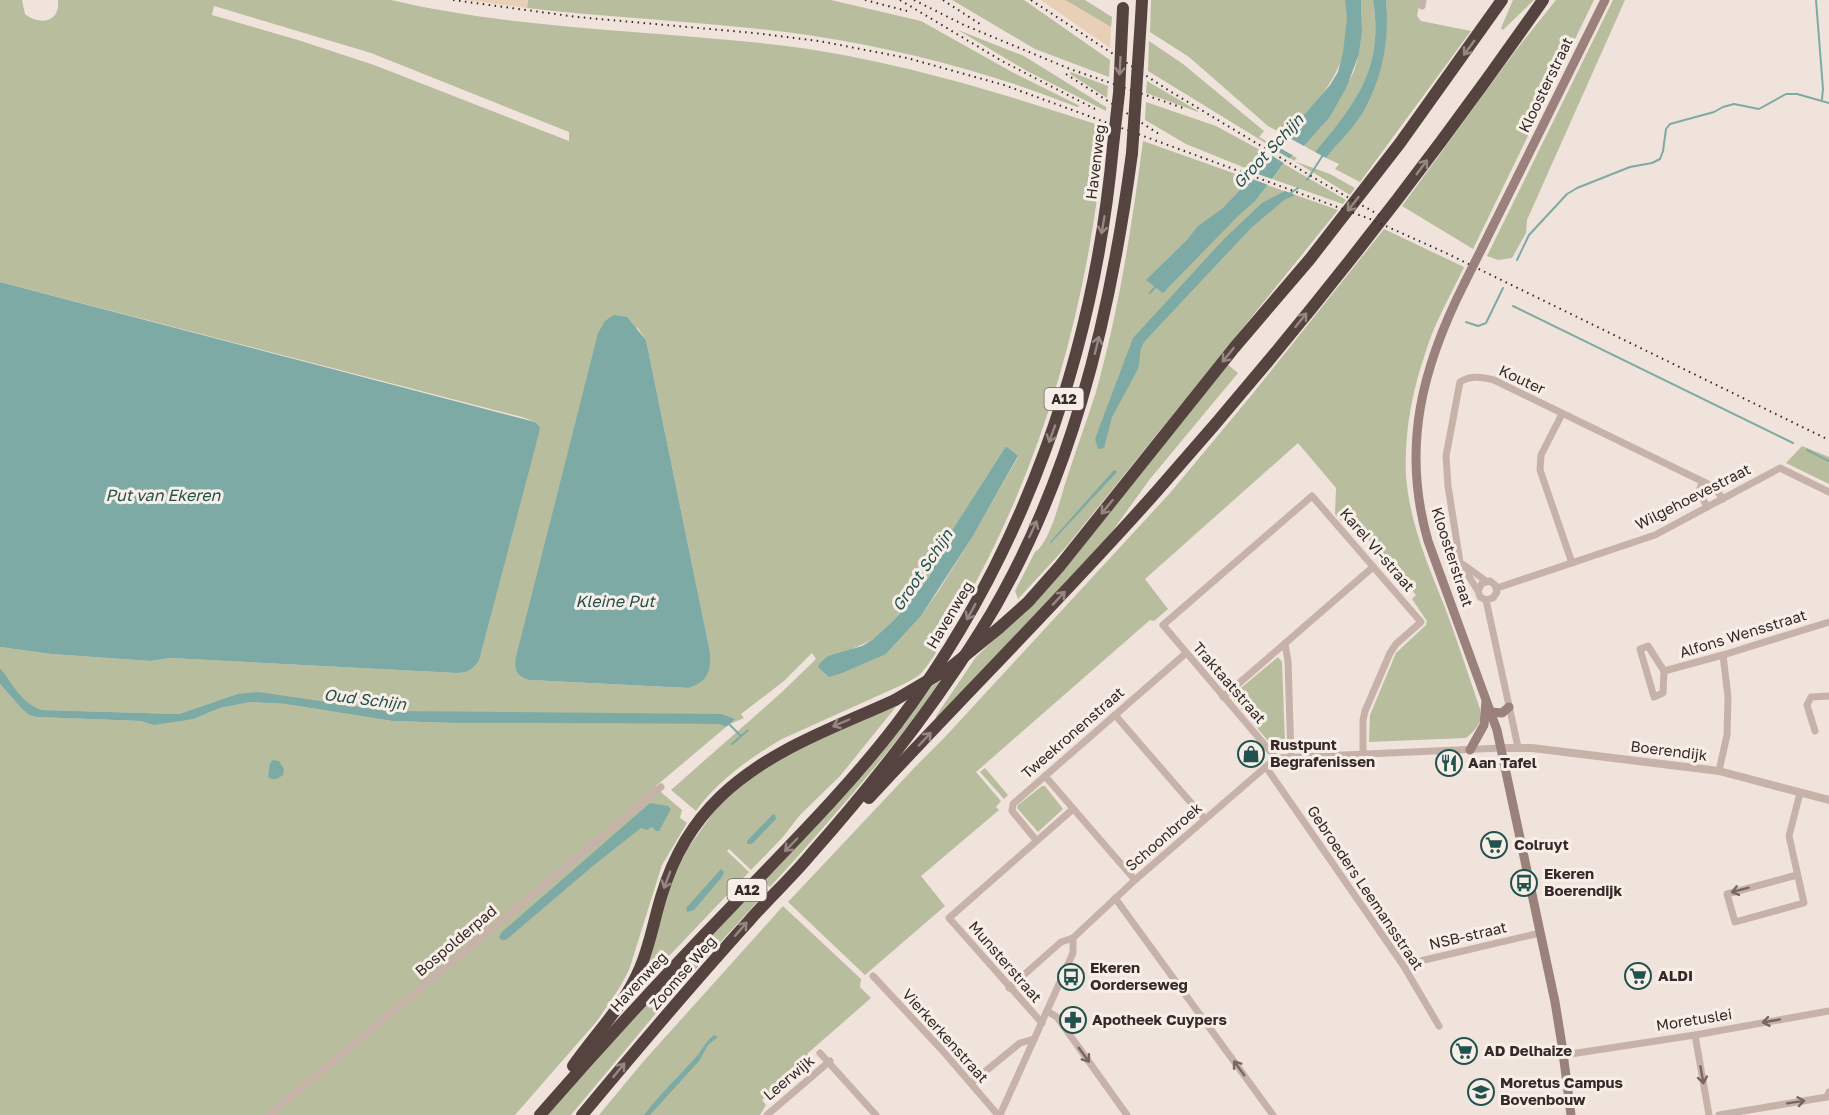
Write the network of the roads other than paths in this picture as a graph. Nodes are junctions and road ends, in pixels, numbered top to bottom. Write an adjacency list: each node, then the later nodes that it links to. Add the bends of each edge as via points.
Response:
1 (1142, 0): 46 (highway, A12, one-way to 1, bridge, via 934,703 981,630 1038,518 1070,439 1091,368 1117,251 1132,153)
2 (1502, 0): 67 (highway, one-way to 67, bridge, via 1400,143 1310,259 1028,602 951,667 895,700 776,754 718,798 676,858 641,966 624,1001)
3 (1543, 0): 46 (highway, one-way to 3, via 837,833 1158,490 1344,268)
4 (1605, 0): 24 (main road, Kloosterstraat, bridge, via 1443,330 1426,376 1418,417 1415,459 1428,541)
5 (1123, 4): 67 (highway, Havenweg / A12, one-way to 67, bridge, via 1119,93 1106,208 1091,289 1064,401 990,578 942,660 856,773)
6 (1562, 414): 7 (street, Kouter); 11 (street, Kouter, via 1494,381 1480,377 1460,382 1446,456); 12 (street, via 1541,455 1540,470)
7 (1702, 482): 9 (street, Kouter, via 1714,487); 10 (street, via 1698,491)
8 (1829, 492): 9 (street, Wilgehoevestraat, via 1780,468)
9 (1723, 499): 10 (street, Wilgehoevestraat)
10 (1707, 507): 12 (street, Wilgehoevestraat, via 1655,535)
11 (1460, 562): 14 (street); 16 (street, Kouter)
12 (1572, 563): 15 (street, Wilgehoevestraat)
13 (1373, 567): 19 (street, Karel VI-straat, via 1312,496); 20 (street); 34 (street, Karel VI-straat, via 1421,622 1396,644 1373,692 1363,720)
14 (1486, 581): 15 (street); 16 (street)
15 (1497, 588): 17 (street, Wilgehoevestraat, via 1495,597)
16 (1478, 591): 17 (street)
17 (1486, 600): 27 (street)
18 (1829, 622): 22 (street, Alfons Wensstraat)
19 (1162, 625): 21 (street, Traktaatstraat)
20 (1285, 644): 26 (street); 35 (street)
21 (1185, 654): 26 (street, Traktaatstraat); 29 (street, Tweekronenstraat)
22 (1724, 655): 23 (street, Alfons Wensstraat); 38 (street, via 1727,735)
23 (1664, 671): 23 (street, Alfons Wensstraat, via 1648,646 1640,649 1654,697 1663,693)
24 (1486, 696): 28 (main road, Kloosterstraat); 33 (main road, via 1484,725)
25 (1829, 696): 30 (street, via 1811,697 1807,705)
26 (1223, 697): 36 (street, Traktaatstraat)
27 (1509, 707): 28 (main road, via 1502,713); 31 (street)
28 (1491, 712): 32 (main road, Kloosterstraat)
29 (1115, 716): 39 (street, Tweekronenstraat); 44 (street)
30 (1815, 730)
31 (1518, 747): 32 (street, Boerendijk); 38 (street, Boerendijk)
32 (1502, 748): 33 (street); 50 (main road, Kloosterstraat)
33 (1470, 750): 34 (street)
34 (1364, 756): 35 (street)
35 (1291, 757): 36 (street)
36 (1276, 758): 37 (street, Schoonbroek)
37 (1266, 766): 44 (street, Schoonbroek); 52 (street, Gebroeders Leemansstraat)
38 (1719, 771): 41 (street, Boerendijk)
39 (1045, 776): 43 (street); 45 (street, Tweekronenstraat, via 1012,808)
40 (661, 788): 66 (street, Bospolderpad)
41 (1800, 793): 42 (street, Boerendijk); 47 (street, via 1789,836)
42 (1829, 800)
43 (1073, 809): 45 (street); 48 (street)
44 (1205, 819): 48 (street, Schoonbroek)
45 (1036, 840): 54 (street, Munsterstraat, via 949,918)
46 (811, 855): 68 (highway, Zoomse Weg / A12, one-way to 46)
47 (1797, 876): 47 (street, one-way to 47, via 1727,894 1735,922 1804,903)
48 (1136, 880): 49 (street, Schoonbroek)
49 (1115, 898): 51 (street, Schoonbroek); 73 (street, one-way to 49)
50 (1540, 933): 52 (street, NSB-straat); 62 (main road, Kloosterstraat)
51 (1072, 938): 54 (street, Schoonbroek, via 1060,942); 55 (street, via 1073,953)
52 (1403, 965): 58 (street, Gebroeders Leemansstraat)
53 (873, 976): 64 (street, Vierkerkenstraat)
54 (1009, 988): 57 (street, Munsterstraat)
55 (1047, 1011): 57 (street); 72 (street, one-way to 72, via 1057,1017)
56 (1829, 1011): 59 (street, Moretuslei, one-way to 59)
57 (1042, 1023): 60 (street)
58 (1439, 1026)
59 (1695, 1035): 62 (street, Moretuslei); 75 (street, one-way to 75)
60 (1034, 1039): 64 (street, via 1020,1043); 71 (street)
61 (820, 1053): 63 (street)
62 (1564, 1055): 74 (main road, Kloosterstraat)
63 (830, 1062): 69 (street, Leerwijk); 70 (street)
64 (970, 1083): 71 (street, Vierkerkenstraat)
65 (1828, 1096): 76 (street, one-way to 65)
66 (269, 1115)
67 (539, 1115)
68 (582, 1115)
69 (767, 1115)
70 (876, 1115)
71 (999, 1115)
72 (1127, 1115)
73 (1273, 1115)
74 (1571, 1115)
75 (1709, 1115)
76 (1719, 1115)

